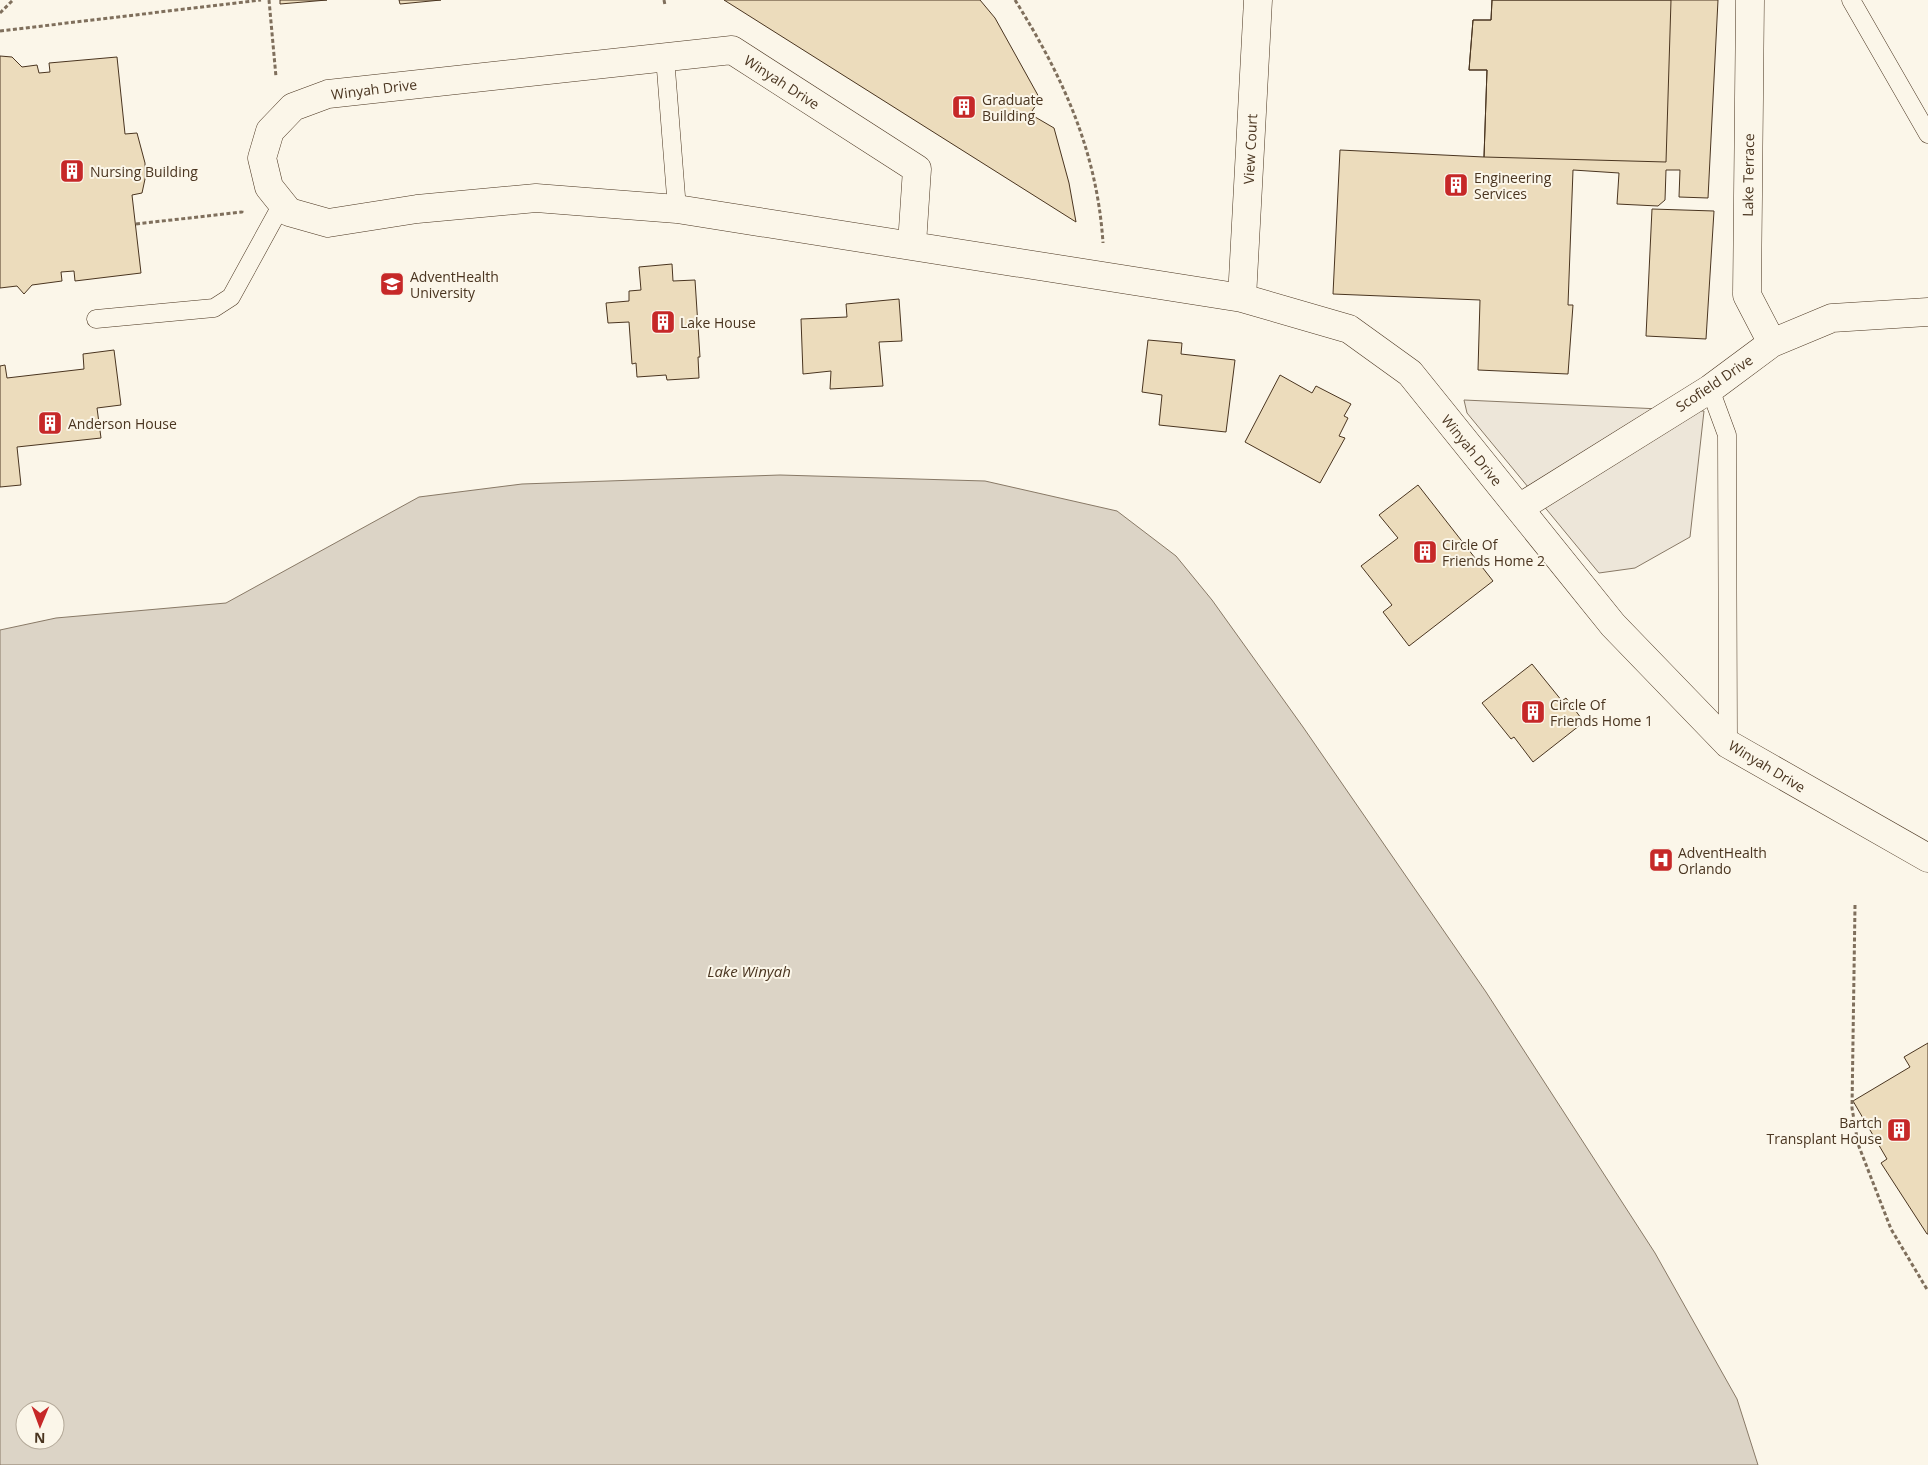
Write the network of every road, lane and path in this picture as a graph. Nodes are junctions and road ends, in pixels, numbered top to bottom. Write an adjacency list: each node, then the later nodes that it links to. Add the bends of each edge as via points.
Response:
1 (13, 0): 9 (path)
2 (261, 0): 10 (path)
3 (664, 0): 8 (path)
4 (1014, 0): 16 (path, via 1044,47 1071,102 1087,150 1101,212)
5 (1258, 0): 17 (street, View Court)
6 (1750, 0): 20 (street, Lake Terrace, via 1747,295)
7 (1851, 0): 12 (lane)
8 (665, 5)
9 (0, 13)
10 (0, 31)
11 (665, 57): 13 (street, Winyah Drive, via 328,94 293,107 270,131 262,158 269,187); 14 (lane); 15 (street, Winyah Drive, via 732,50 917,168)
12 (1928, 134)
13 (282, 204): 14 (street, Winyah Drive, via 289,212 328,222 417,209 536,198); 19 (lane, via 245,276 226,301 214,308)
14 (677, 209): 15 (street, Winyah Drive)
15 (912, 244): 17 (street, Winyah Drive)
16 (1104, 252)
17 (1242, 298): 22 (street, Winyah Drive, via 1349,329 1410,372)
18 (1928, 312): 20 (street, Scofield Drive, via 1832,318)
19 (96, 319)
20 (1772, 343): 21 (street, Scofield Drive)
21 (1710, 389): 22 (street, Scofield Drive); 23 (lane, via 1727,435)
22 (1519, 508): 23 (street, Winyah Drive, via 1614,625)
23 (1728, 744): 24 (street, Winyah Drive)
24 (1928, 858)
25 (1855, 905): 26 (path, via 1852,1108 1858,1144 1891,1229)
26 (1928, 1291)

